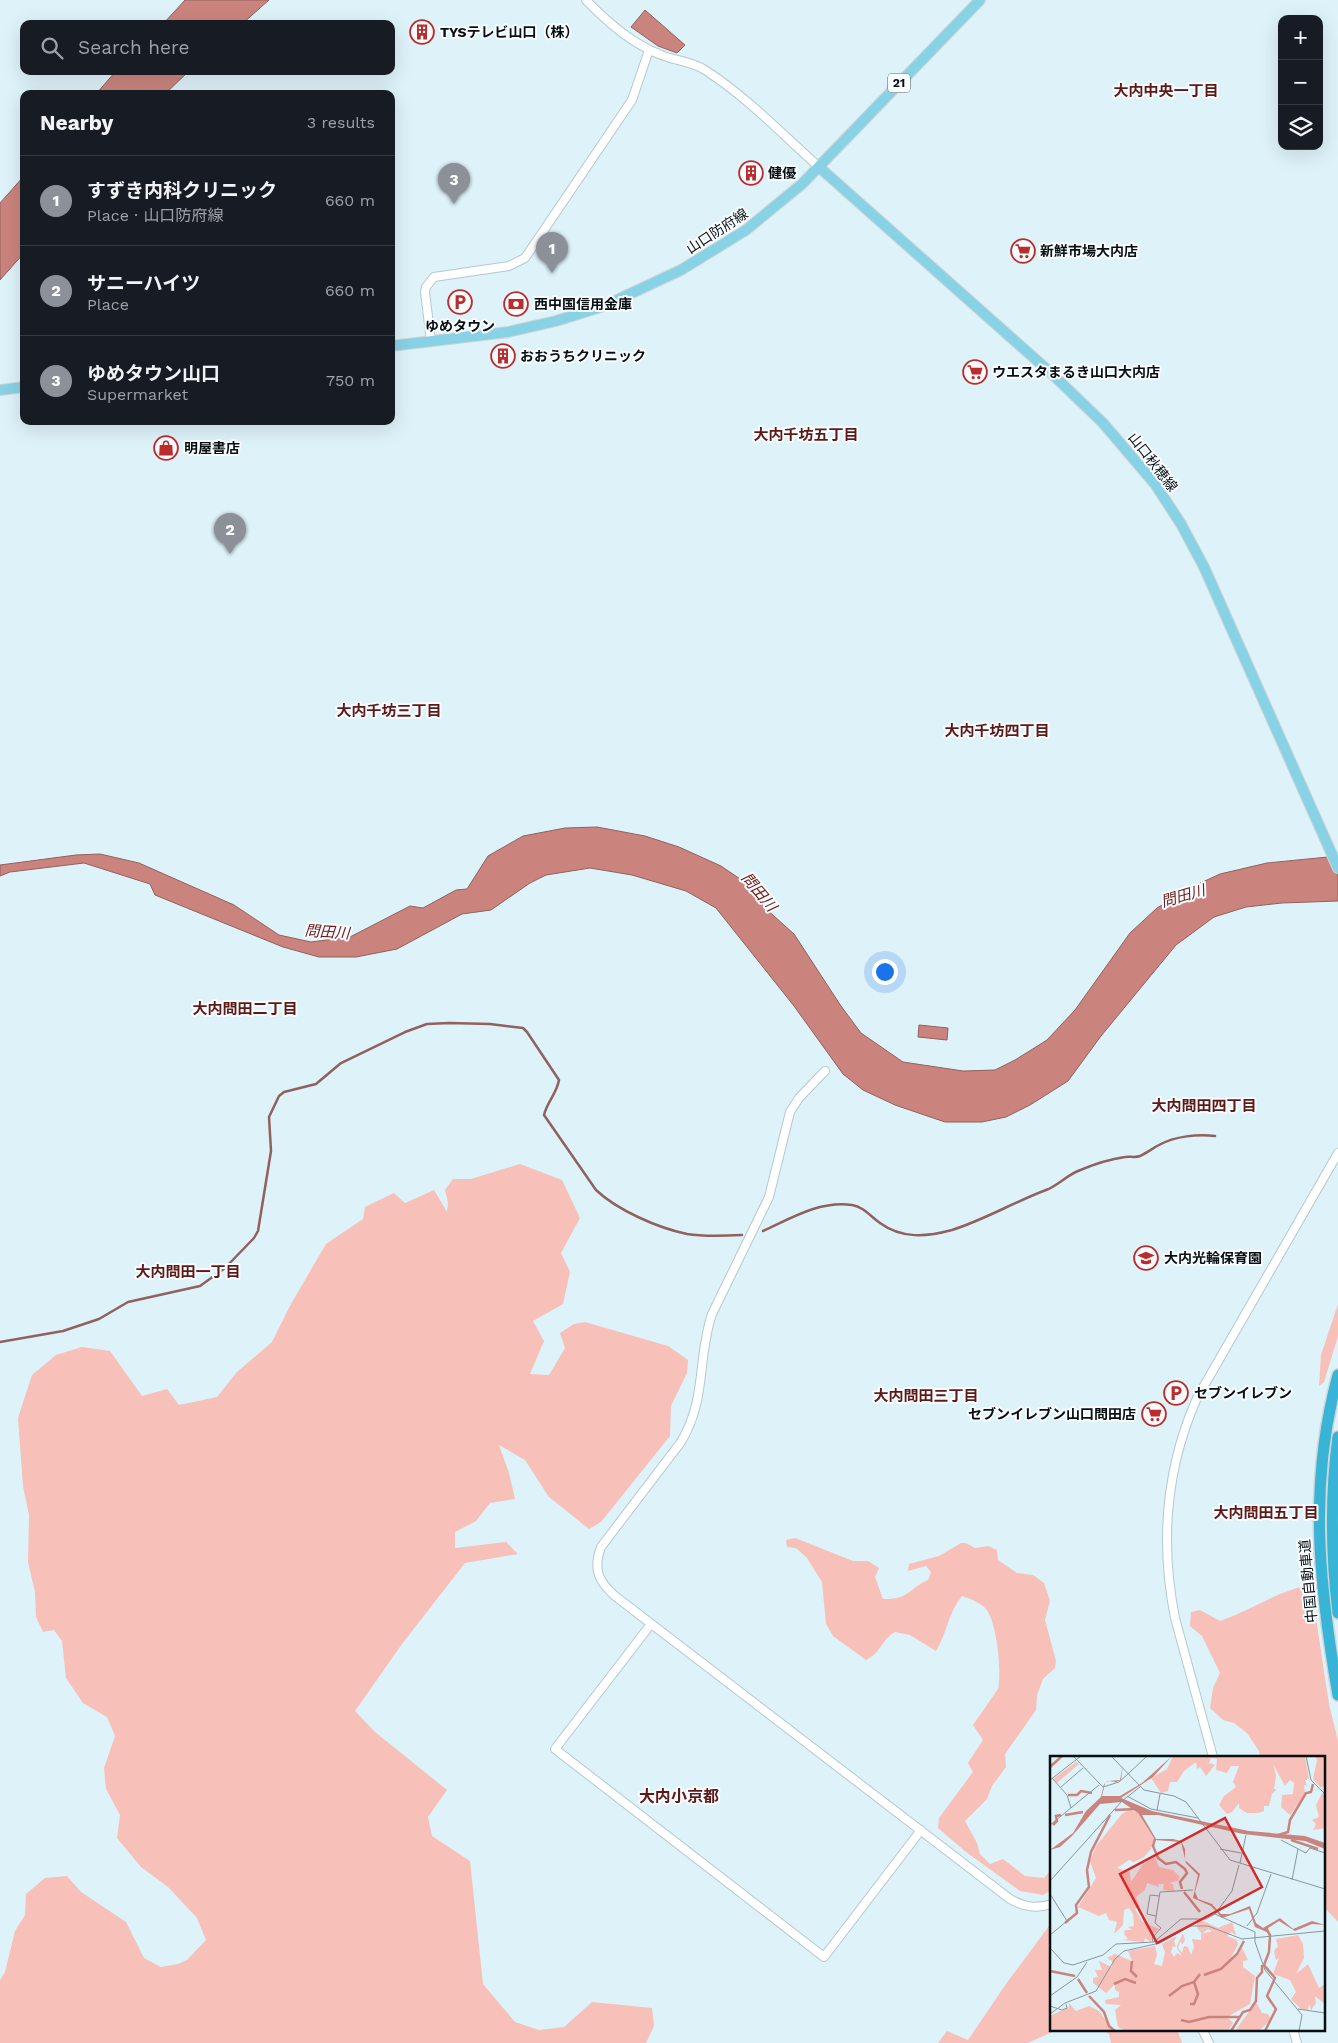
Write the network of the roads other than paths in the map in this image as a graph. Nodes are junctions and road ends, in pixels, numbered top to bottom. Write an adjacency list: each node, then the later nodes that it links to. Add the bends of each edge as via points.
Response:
1 (586, 0): 3 (street, via 611,25)
2 (980, 0): 4 (main road, 山口防府線 / 21)
3 (649, 50): 4 (street, via 704,70 735,93); 5 (street, via 632,100 524,258 509,266 448,274 434,277 429,282 425,292)
4 (818, 167): 5 (main road, 山口防府線 / 21, via 746,230 681,270 636,292 578,315 539,325); 9 (main road, 山口秋穂線, via 1081,401 1155,484 1204,567)
5 (430, 341): 6 (main road, 山口防府線 / 21)
6 (395, 345)
7 (20, 388): 8 (main road)
8 (0, 390)
9 (1338, 868)
10 (824, 1071): 15 (street, via 790,1112 768,1197 712,1314 702,1379 688,1429 601,1548 596,1560 606,1588)
11 (1338, 1153): 17 (street, via 1197,1398 1183,1434 1172,1479 1166,1540 1170,1596)
12 (1338, 1375): 16 (highway, 中国自動車道, via 1321,1468 1318,1535 1327,1630)
13 (1338, 1437): 14 (highway, 中国自動車道, via 1332,1501)
14 (1338, 1613)
15 (651, 1624): 18 (street); 18 (street, via 555,1749 824,1957)
16 (1338, 1695)
17 (1213, 1756)
18 (921, 1830): 19 (street, via 1010,1899 1032,1907)
19 (1050, 1905)
20 (1202, 2030): 22 (street)
21 (1293, 2030): 23 (street)
22 (1209, 2043)
23 (1297, 2043)

